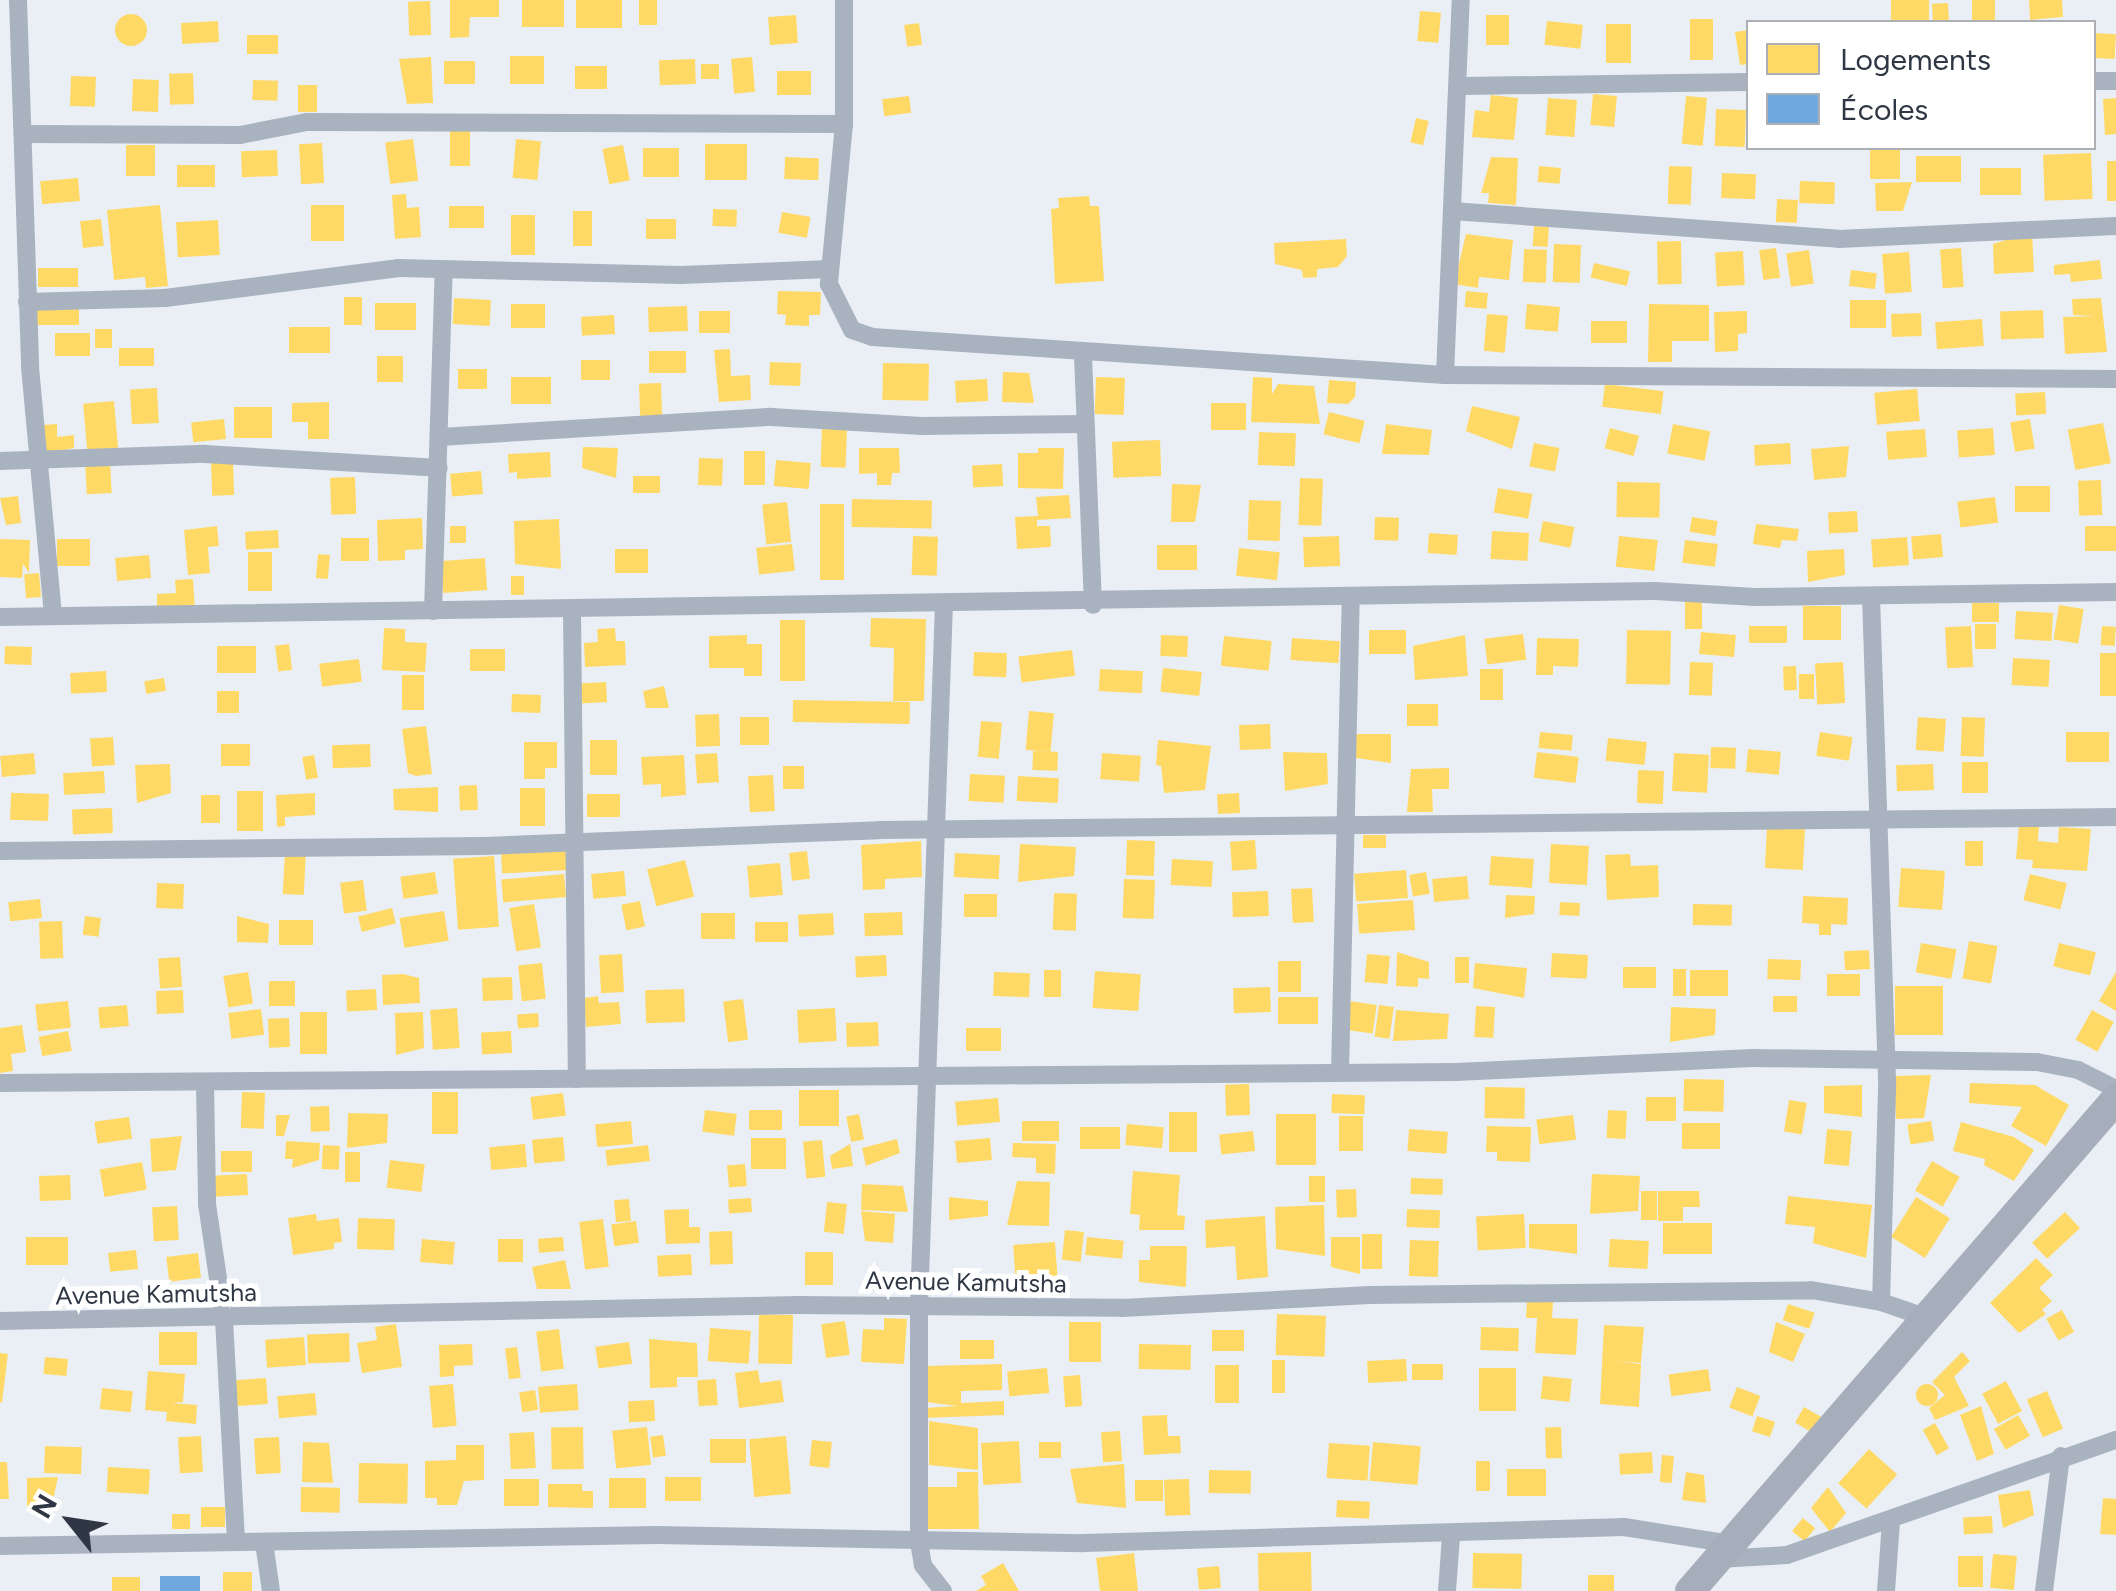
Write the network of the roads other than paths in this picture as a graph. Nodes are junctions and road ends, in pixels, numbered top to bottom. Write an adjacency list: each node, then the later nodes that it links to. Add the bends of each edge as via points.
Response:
1 (18, 0): 6 (street)
2 (844, 0): 7 (street)
3 (1461, 0): 5 (street)
4 (1746, 82): 5 (street)
5 (1462, 86): 9 (street)
6 (10, 98): 8 (street)
7 (844, 124): 8 (street, via 308,122 240,135); 12 (street)
8 (28, 134): 13 (street)
9 (1452, 212): 10 (street, via 1840,239); 15 (street)
10 (2116, 226)
11 (444, 268): 12 (street, via 681,275); 13 (street, via 165,298); 18 (street)
12 (830, 269): 14 (street, via 837,310 852,330 872,337)
13 (27, 302): 19 (street)
14 (1084, 356): 15 (street); 17 (street)
15 (1445, 375): 16 (street)
16 (2116, 379)
17 (1084, 424): 18 (street, via 922,426 771,416); 25 (street)
18 (440, 437): 21 (street)
19 (37, 460): 20 (street); 21 (street, via 205,454); 29 (street, via 50,528)
20 (0, 461)
21 (439, 468): 27 (street)
22 (2116, 592): 23 (street)
23 (1871, 597): 24 (street, via 1655,592); 32 (street)
24 (1351, 600): 25 (street); 33 (street)
25 (1093, 604): 26 (street)
26 (944, 605): 28 (street); 34 (street)
27 (433, 611): 28 (street); 29 (street)
28 (572, 611): 35 (street)
29 (52, 616): 30 (street)
30 (0, 617)
31 (2116, 817): 32 (street)
32 (1877, 820): 33 (street); 37 (street)
33 (1346, 827): 34 (street); 38 (street)
34 (932, 834): 35 (street); 39 (street)
35 (574, 844): 36 (street); 40 (street)
36 (0, 852)
37 (1883, 1060): 38 (street); 43 (street, via 2037,1062 2078,1070); 44 (street, via 1888,1216)
38 (1340, 1072): 39 (street)
39 (923, 1078): 40 (street); 45 (street)
40 (576, 1079): 42 (street)
41 (0, 1083): 42 (street)
42 (205, 1084): 46 (street, via 207,1204)
43 (2113, 1107): 47 (highway)
44 (1882, 1302): 45 (street, Avenue Kamutsha, via 1793,1290 1370,1295 1122,1308); 47 (street, Avenue Kamutsha)
45 (918, 1306): 46 (street, Avenue Kamutsha); 55 (street)
46 (224, 1318): 48 (street, Avenue Kamutsha); 53 (street)
47 (1928, 1318): 57 (highway)
48 (0, 1321)
49 (2116, 1440): 50 (street)
50 (2060, 1456): 51 (street); 63 (street)
51 (1891, 1522): 57 (street, via 1787,1555); 62 (street)
52 (1451, 1536): 55 (street); 57 (street, via 1624,1527); 60 (street)
53 (236, 1539): 54 (street); 56 (street)
54 (264, 1542): 55 (street, via 657,1535); 58 (street)
55 (918, 1542): 59 (street, via 922,1565)
56 (0, 1546)
57 (1724, 1552): 61 (highway)
58 (271, 1591)
59 (943, 1591)
60 (1447, 1591)
61 (1690, 1591)
62 (1886, 1591)
63 (2044, 1591)

